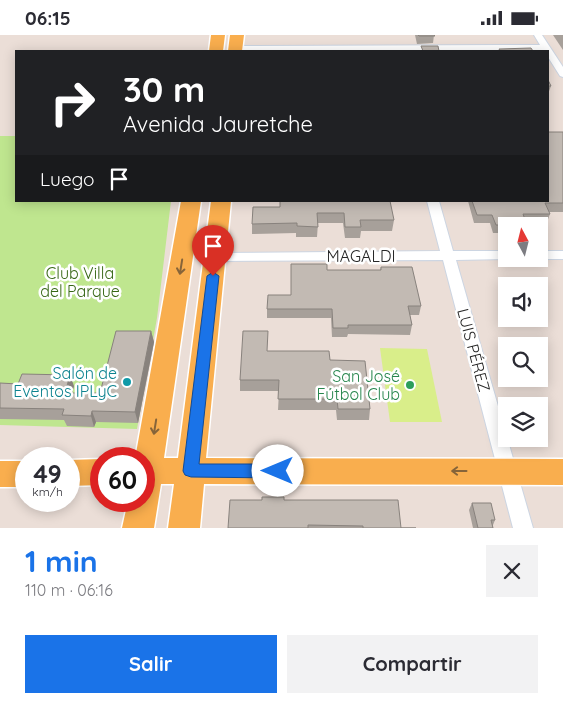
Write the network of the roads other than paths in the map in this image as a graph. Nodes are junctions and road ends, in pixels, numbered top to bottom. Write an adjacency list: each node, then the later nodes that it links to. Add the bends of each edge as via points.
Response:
1 (218, 35): 6 (main road)
2 (538, 35): 5 (street)
3 (236, 45): 4 (street)
4 (390, 47): 5 (street)
5 (546, 48)
6 (216, 50)
7 (549, 52): 8 (street)
8 (563, 73)
9 (191, 202): 17 (main road, one-way to 17)
10 (221, 202): 16 (main road)
11 (433, 202): 15 (street, LUIS PÉREZ)
12 (498, 255): 15 (street, MAGALDI)
13 (548, 255): 14 (street)
14 (563, 255)
15 (448, 256): 16 (street, MAGALDI); 19 (street, LUIS PÉREZ)
16 (215, 257): 18 (main road)
17 (150, 447)
18 (191, 471): 19 (main road, one-way to 18); 23 (main road); 26 (main road)
19 (508, 472): 20 (main road); 27 (street, LUIS PÉREZ)
20 (563, 472)
21 (0, 474): 22 (main road)
22 (15, 474)
23 (155, 477)
24 (141, 512): 25 (main road)
25 (138, 528)
26 (184, 528)
27 (523, 528)

